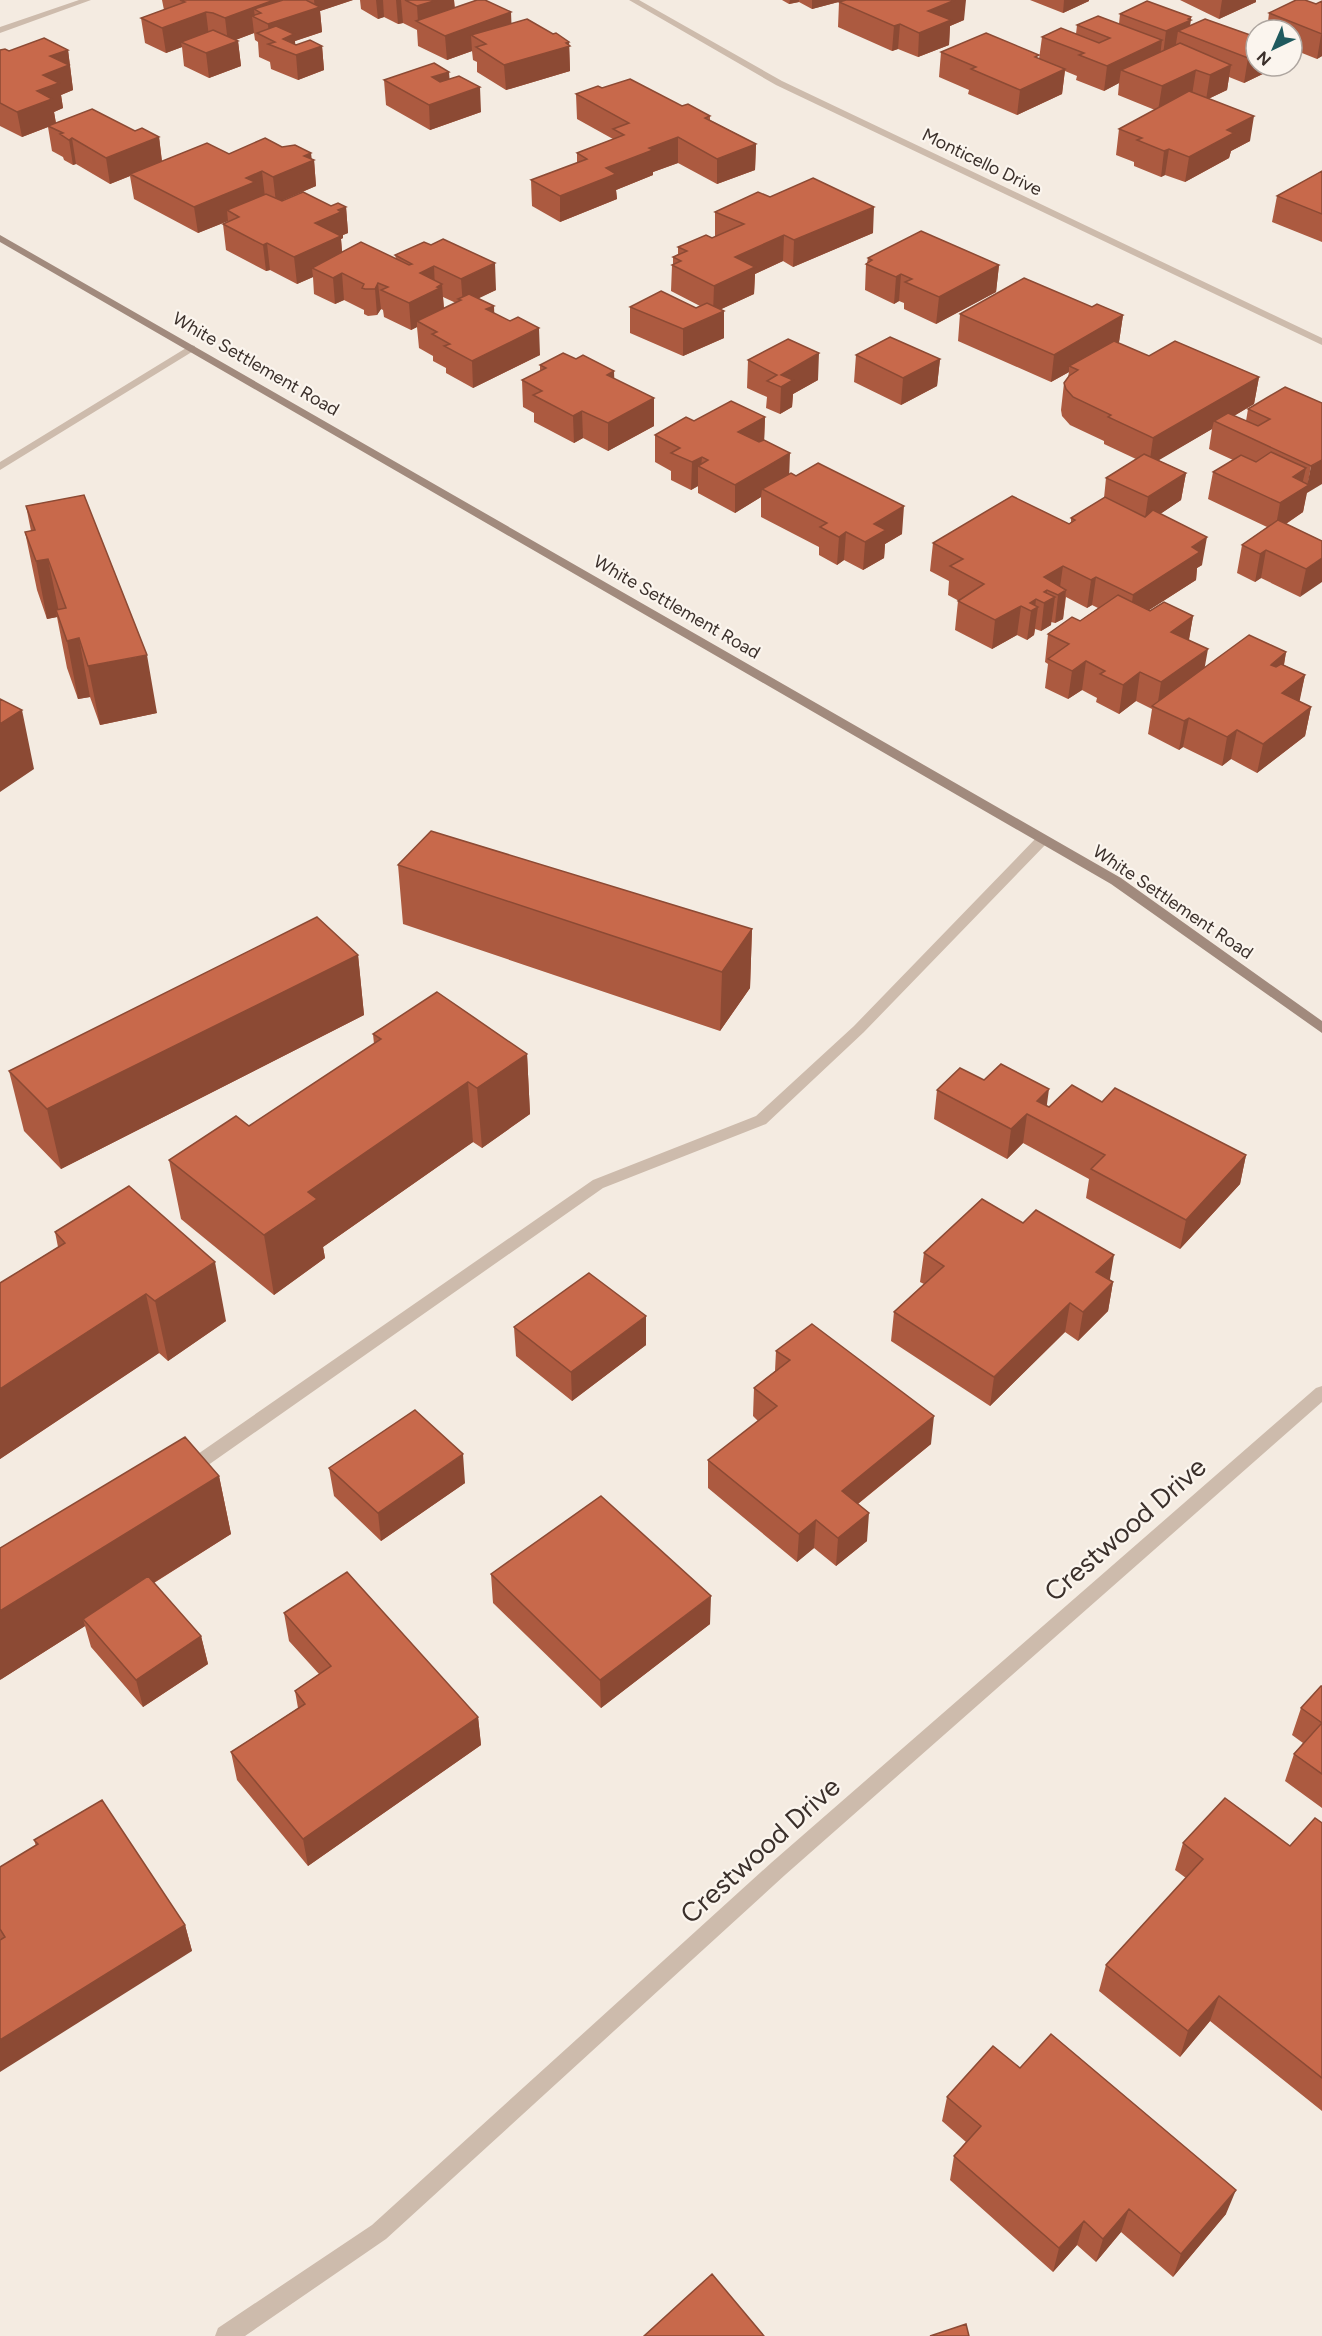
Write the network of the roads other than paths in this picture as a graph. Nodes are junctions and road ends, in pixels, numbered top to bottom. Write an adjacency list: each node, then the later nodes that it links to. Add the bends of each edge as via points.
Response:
1 (87, 0): 3 (street)
2 (633, 0): 5 (street, Monticello Drive, via 779,83)
3 (0, 30)
4 (0, 238): 6 (main road, White Settlement Road)
5 (1322, 342)
6 (192, 348): 7 (street); 8 (main road, White Settlement Road)
7 (0, 467)
8 (1043, 839): 9 (main road, White Settlement Road, via 1116,881); 11 (street, via 859,1029 761,1120 598,1184)
9 (1322, 1028)
10 (1322, 1392): 12 (street, Crestwood Drive, via 778,1869 379,2232)
11 (172, 1481)
12 (226, 2336)

